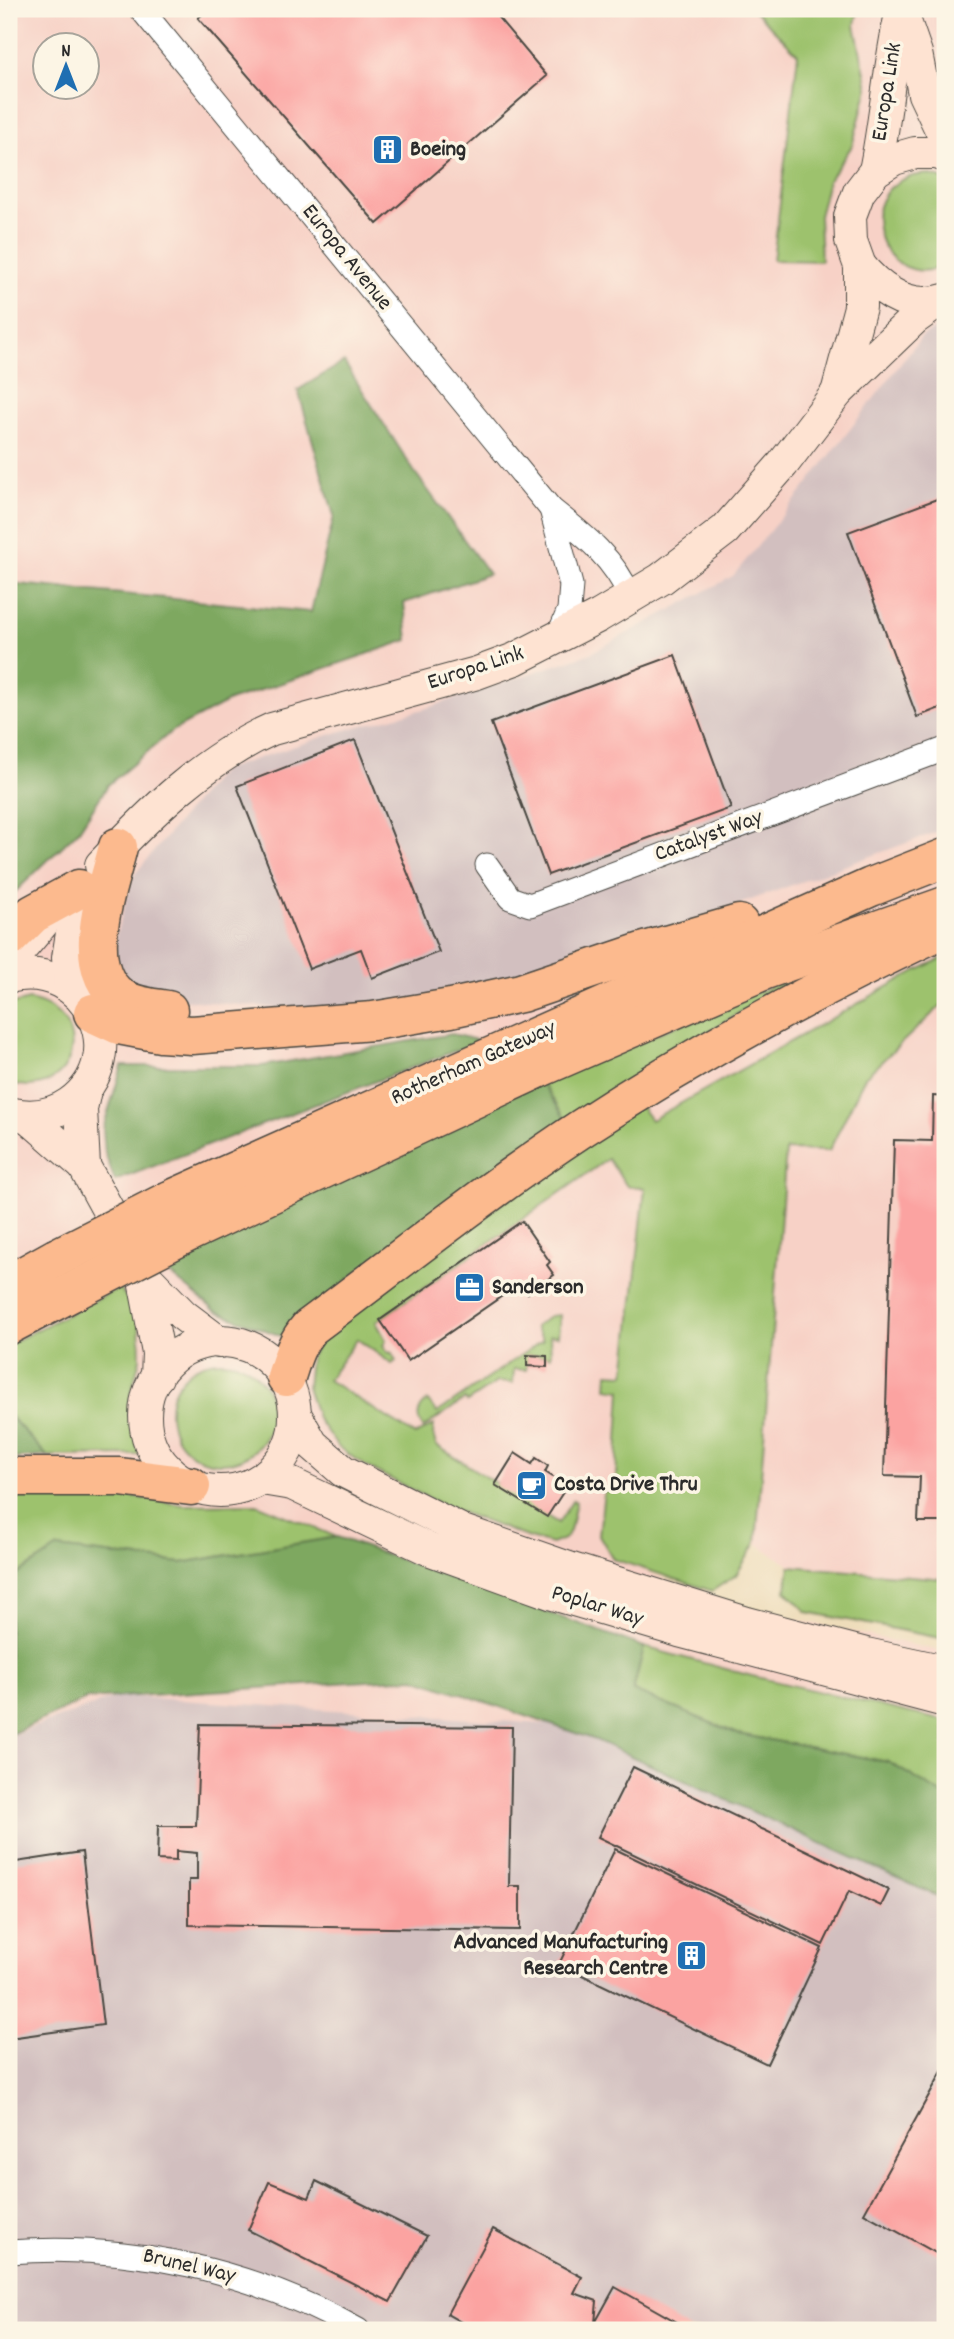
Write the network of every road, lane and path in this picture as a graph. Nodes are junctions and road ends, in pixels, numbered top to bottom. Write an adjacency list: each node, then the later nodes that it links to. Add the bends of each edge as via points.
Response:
1 (141, 9): 9 (street, Europa Avenue)
2 (901, 11): 3 (main road, Europa Link, via 925,94); 5 (main road, Europa Link)
3 (945, 138)
4 (945, 156): 5 (main road, Europa Link, via 915,153)
5 (875, 171): 6 (main road, Europa Link, via 859,192 850,216 851,242)
6 (860, 266): 7 (main road, Europa Link, via 874,284 893,296 915,302); 8 (main road, Europa Link, via 860,307)
7 (942, 300): 8 (main road, Europa Link, via 914,318)
8 (837, 393): 10 (main road, Europa Link, via 725,530)
9 (551, 509): 10 (street, Europa Avenue, via 611,563); 11 (street, Europa Avenue, via 571,585 569,610)
10 (631, 598): 11 (main road, Europa Link)
11 (557, 639): 13 (main road, Europa Link, via 477,673 272,729 243,742 173,793)
12 (945, 749): 15 (street, Catalyst Way, via 530,905 510,898)
13 (118, 847): 17 (main road, Europa Link); 24 (highway, via 98,928 98,956 101,973 123,999 208,1015)
14 (945, 858): 16 (highway, Rotherham Gateway)
15 (487, 866)
16 (871, 887): 24 (highway, via 642,952 521,993); 28 (highway, Rotherham Gateway, bridge, via 170,1200)
17 (79, 889): 20 (highway, via 33,914); 21 (main road, Europa Link, via 46,919); 23 (main road, via 68,958)
18 (945, 906): 28 (highway, Rotherham Gateway, bridge, via 765,970 544,1066 187,1233)
19 (945, 928): 34 (highway, via 852,972 708,1051 582,1128 309,1328 299,1339)
20 (9, 938)
21 (9, 967)
22 (9, 978): 23 (main road, via 42,975)
23 (82, 1000): 24 (highway, via 118,1025 162,1033); 25 (main road, via 100,1037 100,1052)
24 (348, 1024)
25 (85, 1090): 26 (main road, via 53,1112); 27 (main road, via 81,1109)
26 (18, 1115): 27 (main road)
27 (85, 1166): 29 (main road)
28 (65, 1274): 30 (highway, Rotherham Gateway); 31 (highway, Rotherham Gateway)
29 (143, 1274): 32 (main road, via 183,1315); 33 (main road, via 158,1353)
30 (9, 1284)
31 (9, 1325)
32 (219, 1342): 33 (main road, via 184,1350); 34 (main road, via 247,1346 266,1356)
33 (157, 1377): 38 (main road, via 145,1409 146,1433 155,1455)
34 (286, 1377): 35 (main road)
35 (296, 1416): 37 (main road, via 292,1440 280,1462); 39 (main road, Poplar Way, via 313,1444 343,1471 463,1531 747,1623)
36 (9, 1476): 38 (highway, via 120,1477)
37 (262, 1479): 38 (main road, via 235,1490); 40 (main road, Poplar Way, via 292,1484 428,1549 553,1594)
38 (191, 1486)
39 (945, 1671)
40 (945, 1701)
41 (9, 2252): 42 (street, Brunel Way, via 79,2250 142,2255 220,2271 265,2286)
42 (358, 2330)

